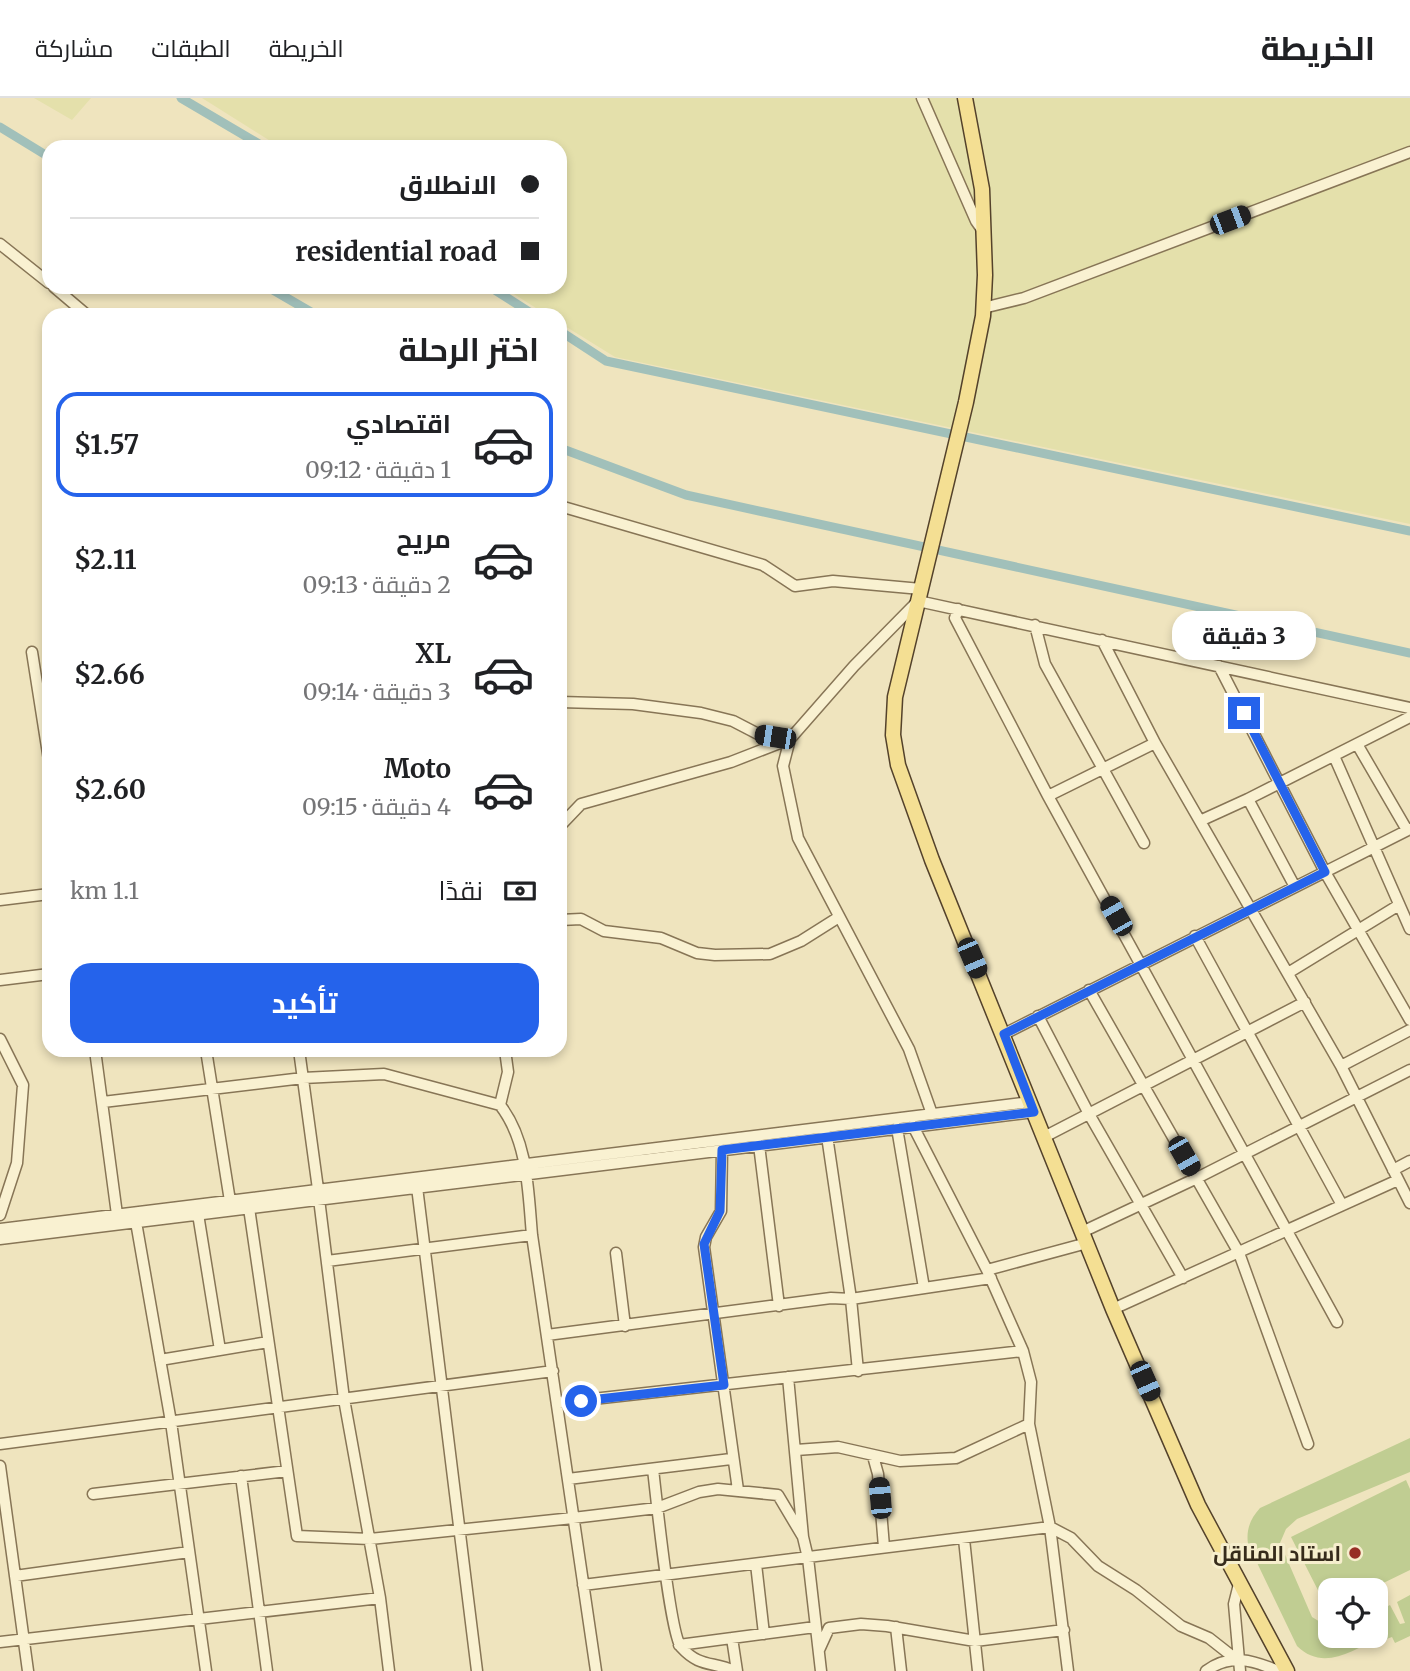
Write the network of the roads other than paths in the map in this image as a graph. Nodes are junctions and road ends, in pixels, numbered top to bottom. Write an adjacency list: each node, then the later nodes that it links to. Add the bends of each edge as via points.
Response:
1 (922, 98): 4 (street)
2 (965, 98): 4 (main road)
3 (1410, 152): 9 (street, via 1037,293)
4 (985, 233): 9 (main road)
5 (0, 244): 6 (street)
6 (42, 277)
7 (62, 294): 8 (street)
8 (80, 308)
9 (983, 308): 11 (main road, via 977,353)
10 (567, 508): 11 (street, via 757,562 795,586 833,582)
11 (920, 595): 12 (street); 21 (street); 57 (main road, via 895,697 893,735 898,765)
12 (958, 609): 13 (street); 27 (street, via 955,618)
13 (1035, 625): 14 (street); 25 (street, via 1045,664)
14 (1101, 640): 16 (street); 22 (street)
15 (32, 652): 19 (street)
16 (1219, 666): 18 (street); 26 (street)
17 (567, 701): 21 (street, via 701,713 760,734)
18 (1410, 708)
19 (42, 716)
20 (1410, 717): 23 (street)
21 (790, 739): 29 (street, via 731,762 581,804); 40 (street, via 783,766 798,838)
22 (1155, 743): 25 (street); 30 (street)
23 (1357, 744): 24 (street); 31 (street)
24 (1334, 756): 26 (street); 33 (street)
25 (1102, 770): 27 (street); 32 (street)
26 (1281, 784): 28 (street); 34 (street)
27 (1048, 796): 45 (street)
28 (1248, 799): 30 (street); 35 (street)
29 (567, 819)
30 (1202, 820): 39 (street)
31 (1408, 830): 33 (street)
32 (1144, 843)
33 (1375, 846): 34 (street); 38 (street)
34 (1325, 872): 35 (street); 43 (street)
35 (1296, 887): 39 (street)
36 (42, 895): 37 (street)
37 (0, 900)
38 (1399, 905): 42 (street); 43 (street)
39 (1250, 907): 44 (street); 46 (street)
40 (839, 917): 41 (street, via 801,942 770,954 715,955 661,938 604,931 581,919); 73 (street, via 909,1049)
41 (567, 920)
42 (1410, 928)
43 (1359, 930): 46 (street); 51 (street)
44 (1195, 936): 45 (street); 56 (street)
45 (1143, 964): 49 (street); 63 (street)
46 (1288, 973): 52 (street)
47 (42, 975): 48 (street)
48 (0, 980)
49 (1090, 990): 53 (street); 67 (street)
50 (1410, 991): 51 (street)
51 (1398, 999): 54 (street)
52 (1305, 1002): 56 (street); 64 (street)
53 (1038, 1016): 57 (street); 74 (street)
54 (1410, 1020)
55 (1410, 1030): 64 (street)
56 (1247, 1033): 63 (street); 77 (street)
57 (1004, 1034): 72 (main road)
58 (0, 1040): 95 (street, via 23,1085 17,1163)
59 (96, 1057): 70 (street)
60 (207, 1057): 68 (street)
61 (300, 1057): 66 (street)
62 (506, 1057): 71 (street, via 508,1072)
63 (1194, 1062): 67 (street); 82 (street)
64 (1341, 1066): 69 (street)
65 (1410, 1070): 69 (street)
66 (303, 1078): 68 (street); 71 (street, via 384,1074); 88 (street)
67 (1144, 1087): 74 (street); 86 (street)
68 (212, 1089): 70 (street); 89 (street)
69 (1357, 1098): 77 (street); 85 (street)
70 (103, 1102): 96 (street)
71 (499, 1105): 84 (street, via 514,1124)
72 (1032, 1107): 73 (street); 75 (street); 79 (main road)
73 (932, 1114): 84 (street)
74 (1089, 1114): 79 (street); 91 (street)
75 (913, 1126): 76 (street); 107 (street)
76 (897, 1128): 78 (street); 109 (street)
77 (1298, 1129): 82 (street); 92 (street)
78 (827, 1136): 80 (street); 110 (street)
79 (1044, 1137): 101 (main road)
80 (759, 1145): 81 (street); 111 (street)
81 (722, 1150): 84 (street); 113 (street, via 720,1211 704,1244)
82 (1245, 1154): 86 (street); 99 (street)
83 (1410, 1161): 85 (street)
84 (525, 1169): 87 (street); 88 (street); 100 (street)
85 (1395, 1175): 90 (street); 92 (street)
86 (1197, 1178): 91 (street); 104 (street)
87 (417, 1187): 88 (street); 103 (street)
88 (319, 1194): 89 (street); 93 (street); 106 (street)
89 (230, 1201): 96 (street)
90 (1410, 1203)
91 (1140, 1205): 101 (street); 108 (street)
92 (1342, 1205): 99 (street)
93 (249, 1208): 94 (street); 117 (street)
94 (198, 1214): 97 (street); 118 (street)
95 (0, 1215)
96 (118, 1220): 97 (street); 98 (street); 102 (street)
97 (136, 1222): 120 (street)
98 (0, 1229)
99 (1287, 1230): 104 (street); 114 (street)
100 (532, 1235): 103 (street); 116 (street)
101 (1084, 1237): 107 (street); 112 (main road)
102 (0, 1239)
103 (425, 1249): 106 (street); 125 (street)
104 (1239, 1252): 108 (street); 132 (street)
105 (616, 1254): 115 (street)
106 (327, 1261): 126 (street)
107 (989, 1274): 109 (street); 119 (street)
108 (1182, 1278): 112 (street)
109 (925, 1288): 110 (street)
110 (851, 1298): 111 (street); 122 (street)
111 (779, 1306): 113 (street)
112 (1112, 1309): 157 (main road, via 1198,1505)
113 (715, 1313): 115 (street); 124 (street)
114 (1337, 1322)
115 (625, 1326): 116 (street)
116 (547, 1335): 121 (street)
117 (268, 1342): 118 (street); 128 (street)
118 (219, 1350): 120 (street)
119 (1023, 1351): 122 (street); 130 (street, via 1031,1382)
120 (160, 1360): 129 (street)
121 (553, 1371): 125 (street); 127 (street)
122 (858, 1371): 123 (street)
123 (788, 1377): 124 (street); 133 (street)
124 (724, 1385): 127 (street); 135 (street)
125 (442, 1386): 126 (street); 147 (street)
126 (344, 1399): 128 (street); 149 (street)
127 (557, 1403): 140 (street)
128 (277, 1408): 129 (street); 138 (street)
129 (171, 1422): 131 (street); 141 (street)
130 (1029, 1424): 134 (street, via 956,1458 900,1461); 146 (street)
131 (0, 1444)
132 (1308, 1444)
133 (796, 1450): 134 (street, via 838,1447); 148 (street)
134 (873, 1455): 151 (street)
135 (732, 1459): 137 (street); 142 (street)
136 (0, 1466): 156 (street)
137 (653, 1469): 140 (street); 144 (street)
138 (287, 1471): 139 (street); 149 (street, via 297,1536)
139 (242, 1476): 141 (street); 160 (street)
140 (568, 1479): 145 (street)
141 (180, 1483): 143 (street); 152 (street)
142 (738, 1490): 144 (street, via 699,1492); 148 (street, via 778,1495)
143 (93, 1494)
144 (657, 1508): 145 (street); 155 (street)
145 (573, 1518): 147 (street); 158 (street)
146 (1050, 1527): 150 (street); 164 (street); 173 (street, via 1072,1538 1098,1566 1181,1626 1209,1638)
147 (460, 1530): 149 (street); 178 (street)
148 (803, 1537): 153 (street)
149 (370, 1539): 159 (street)
150 (964, 1539): 151 (street); 168 (street)
151 (884, 1547): 153 (street)
152 (189, 1552): 156 (street); 161 (street)
153 (808, 1558): 154 (street); 162 (street)
154 (756, 1564): 155 (street); 165 (street)
155 (666, 1575): 158 (street); 170 (street)
156 (15, 1576): 167 (street)
157 (1239, 1584): 173 (street, via 1234,1604); 188 (main road)
158 (583, 1585): 179 (street)
159 (380, 1598): 160 (street); 177 (street)
160 (259, 1612): 161 (street); 176 (street)
161 (198, 1619): 167 (street); 175 (street)
162 (815, 1627): 165 (street); 171 (street)
163 (896, 1627): 168 (street); 171 (street, via 861,1624 829,1628); 183 (street)
164 (1064, 1630): 168 (street); 185 (street)
165 (764, 1634): 166 (street)
166 (732, 1638): 170 (street); 181 (street)
167 (24, 1639): 169 (street); 174 (street)
168 (975, 1641): 184 (street)
169 (0, 1642)
170 (679, 1645): 172 (street)
171 (818, 1652): 182 (street)
172 (703, 1665): 180 (street); 181 (street)
173 (1239, 1666): 186 (street, via 1213,1666); 187 (street, via 1248,1658)
174 (28, 1671)
175 (206, 1671)
176 (267, 1671)
177 (389, 1671)
178 (477, 1671)
179 (596, 1671)
180 (692, 1671)
181 (735, 1671)
182 (821, 1671)
183 (901, 1671)
184 (978, 1671)
185 (1068, 1671)
186 (1206, 1671)
187 (1278, 1671)
188 (1287, 1671)

